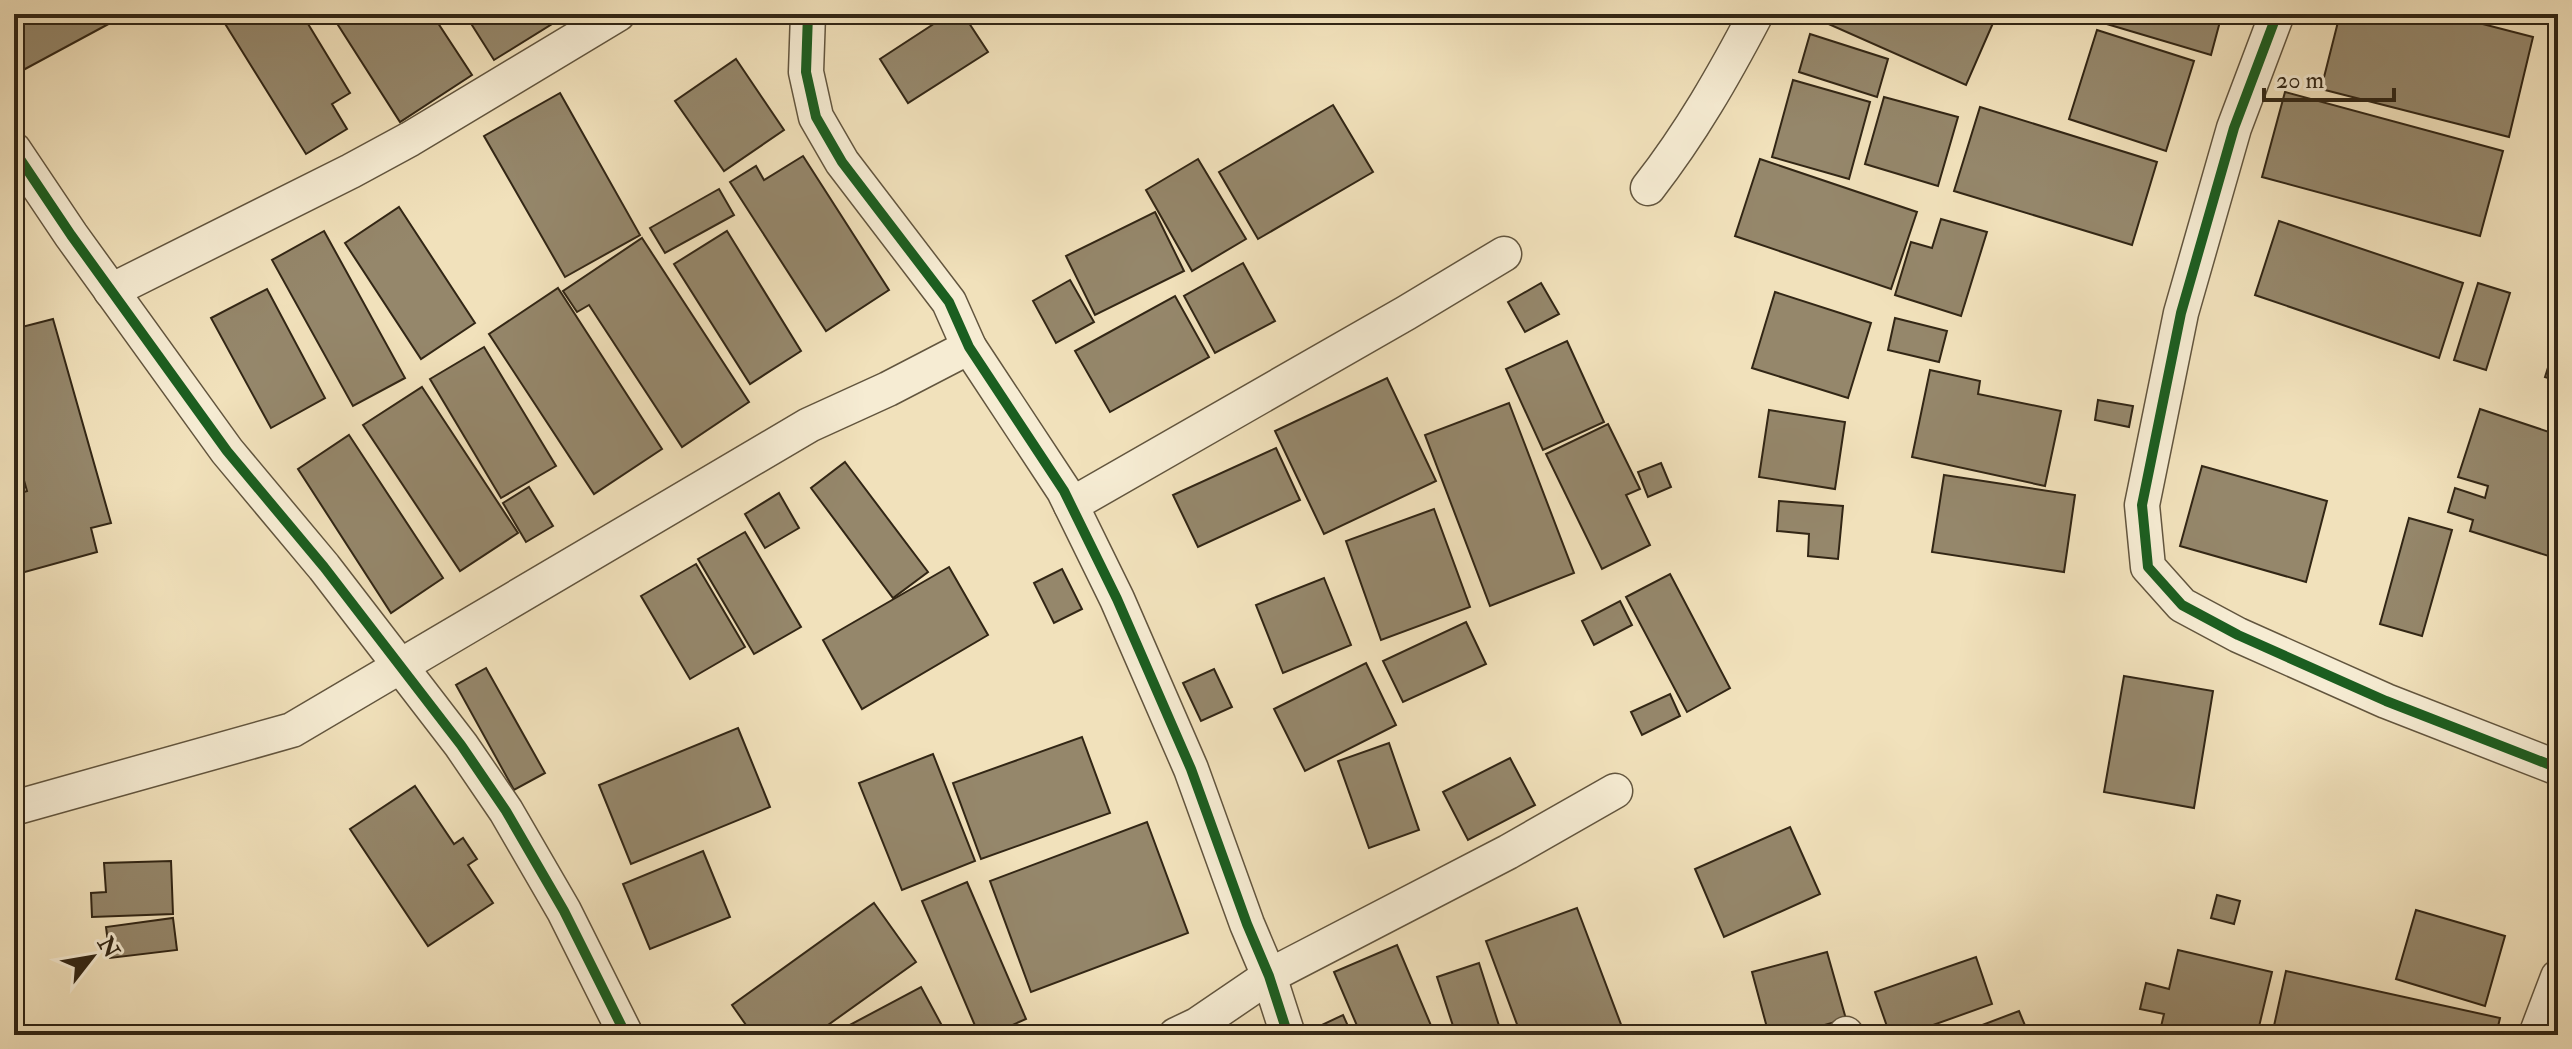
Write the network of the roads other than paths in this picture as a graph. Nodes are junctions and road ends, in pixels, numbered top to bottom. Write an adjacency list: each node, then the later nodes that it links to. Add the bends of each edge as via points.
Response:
1 (618, 14): 8 (street, via 410,139)
2 (808, 14): 9 (street, via 806,72 816,117 842,162 949,302)
3 (1756, 14): 6 (street, via 1721,81)
4 (2277, 14): 12 (street, via 2234,128 2181,313 2142,505 2148,567 2182,605 2238,635 2386,701)
5 (14, 150): 8 (street)
6 (1648, 188)
7 (1504, 254): 10 (street)
8 (111, 291): 11 (street, via 227,451)
9 (969, 347): 10 (street); 11 (street, via 809,425)
10 (1071, 505): 15 (street, via 1191,769)
11 (400, 665): 14 (street, via 292,730); 17 (street, via 506,811)
12 (2558, 768)
13 (1615, 791): 15 (street)
14 (14, 808)
15 (1269, 976): 18 (street); 19 (street)
16 (2558, 977): 20 (street)
17 (626, 1035)
18 (1176, 1035)
19 (1288, 1035)
20 (2536, 1035)

